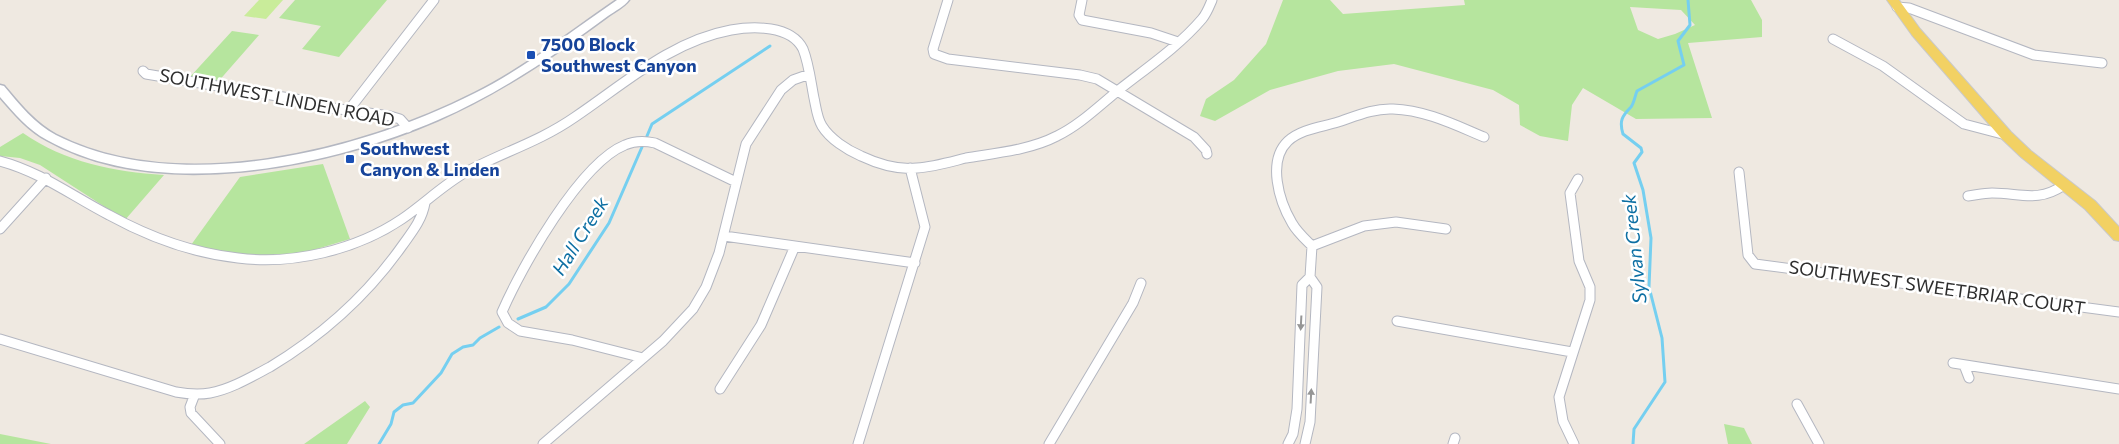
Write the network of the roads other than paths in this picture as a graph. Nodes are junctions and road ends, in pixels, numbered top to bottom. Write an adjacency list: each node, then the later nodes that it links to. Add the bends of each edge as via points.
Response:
1 (434, 0): 14 (street)
2 (624, 0): 15 (main road, via 502,83)
3 (948, 0): 13 (street, via 934,54 948,59 1080,75 1097,79)
4 (1082, 0): 8 (street, via 1079,15 1082,20 1151,33)
5 (1212, 0): 8 (street, via 1205,16)
6 (1895, 3): 9 (street, via 2034,55); 16 (main road, via 1916,32)
7 (1833, 39): 16 (street, via 1883,66 1964,124)
8 (1178, 42): 13 (street)
9 (2102, 63)
10 (143, 71): 14 (street, SOUTHWEST LINDEN ROAD)
11 (807, 75): 20 (street, via 820,124 825,130 863,158); 24 (street, via 785,86 773,102 746,144); 27 (street, via 800,46 781,32 752,28 706,36 649,66 554,131 455,179)
12 (0, 89): 15 (main road, via 32,124 67,145 124,162 171,169 226,168 288,161 347,148)
13 (1117, 90): 18 (street, via 1194,137); 20 (street, via 1077,124 1056,137 1025,147)
14 (348, 111): 15 (street, SOUTHWEST LINDEN ROAD, via 396,118)
15 (408, 128)
16 (2006, 135): 25 (main road)
17 (1484, 137): 33 (street, via 1422,114 1391,109 1370,111 1293,136 1278,154 1279,191 1291,221)
18 (1207, 154)
19 (0, 161): 22 (street, via 25,167)
20 (910, 168): 34 (street, via 926,227)
21 (1739, 172): 37 (street, SOUTHWEST SWEETBRIAR COURT, via 1748,255 1754,264)
22 (46, 178): 27 (street, via 110,216 160,240 213,255 260,261 340,248 377,233); 29 (street)
23 (1578, 178): 40 (street, via 1570,193 1578,261 1590,287 1590,300)
24 (736, 182): 30 (street); 41 (street, via 659,145 632,141 618,147 573,191 502,312 508,323 520,331)
25 (2064, 184): 26 (street, via 2054,194 2036,197 1993,193); 31 (main road, via 2090,205)
26 (1968, 196)
27 (425, 203): 47 (street, via 424,215 387,267 346,313 257,373 219,391)
28 (1446, 228): 33 (street, via 1396,222 1364,226)
29 (0, 229)
30 (724, 236): 32 (street); 41 (street, via 700,298 678,326)
31 (2119, 236)
32 (794, 246): 34 (street); 45 (street, via 761,324)
33 (1312, 246): 35 (street)
34 (915, 263): 51 (street)
35 (1310, 277): 53 (street, one-way to 53, via 1302,285 1296,409 1293,434); 54 (street, one-way to 35, via 1310,422 1317,287)
36 (1141, 283): 52 (street, via 1133,303)
37 (2119, 312)
38 (1397, 321): 40 (street)
39 (0, 339): 47 (street, via 168,390)
40 (1572, 352): 55 (street, via 1559,397 1563,422)
41 (643, 358): 50 (street)
42 (1953, 363): 43 (street)
43 (1964, 365): 44 (street); 46 (street)
44 (1969, 378)
45 (720, 389)
46 (2119, 389)
47 (195, 394): 49 (street, via 191,413)
48 (1797, 404): 56 (street)
49 (220, 444)
50 (543, 444)
51 (858, 444)
52 (1049, 444)
53 (1288, 444)
54 (1305, 444)
55 (1574, 444)
56 (1819, 444)

